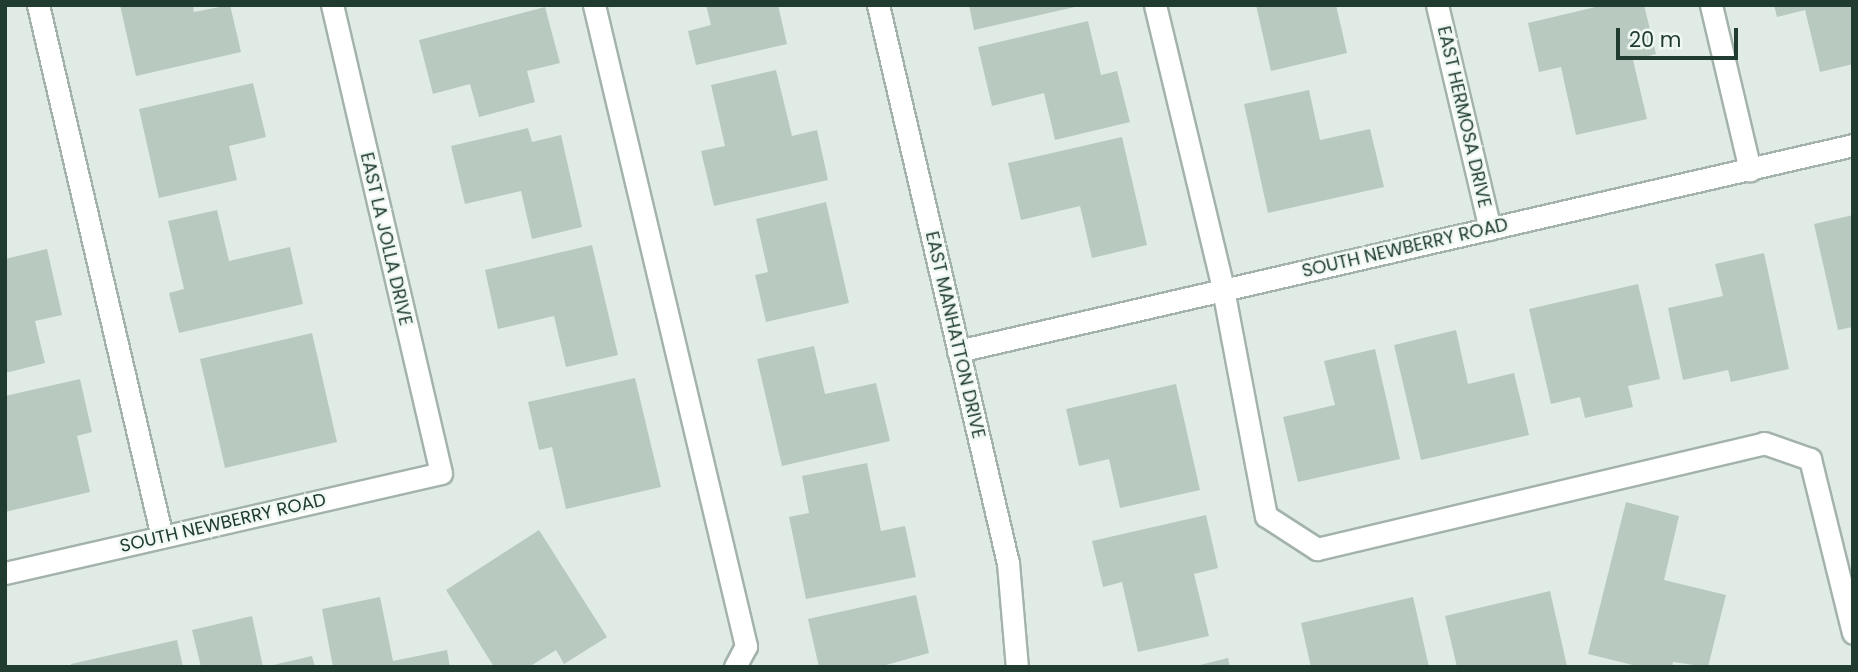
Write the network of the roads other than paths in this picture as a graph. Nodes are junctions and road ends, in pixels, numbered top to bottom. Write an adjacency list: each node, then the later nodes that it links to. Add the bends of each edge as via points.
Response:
1 (38, 5): 14 (street)
2 (332, 5): 13 (street, EAST LA JOLLA DRIVE)
3 (594, 5): 17 (street, via 746,646)
4 (878, 5): 12 (street, EAST MANHATTON DRIVE)
5 (1155, 5): 11 (street)
6 (1437, 5): 10 (street, EAST HERMOSA DRIVE)
7 (1711, 5): 9 (street)
8 (1853, 145): 9 (street, SOUTH NEWBERRY ROAD)
9 (1750, 170): 10 (street, SOUTH NEWBERRY ROAD)
10 (1490, 229): 11 (street, SOUTH NEWBERRY ROAD)
11 (1223, 289): 12 (street, SOUTH NEWBERRY ROAD); 16 (street, via 1266,516 1317,549 1764,443 1810,459)
12 (958, 351): 18 (street, EAST MANHATTON DRIVE, via 1008,563)
13 (441, 472): 14 (street, SOUTH NEWBERRY ROAD)
14 (162, 537): 15 (street, SOUTH NEWBERRY ROAD)
15 (5, 573)
16 (1853, 634)
17 (735, 667)
18 (1017, 667)

